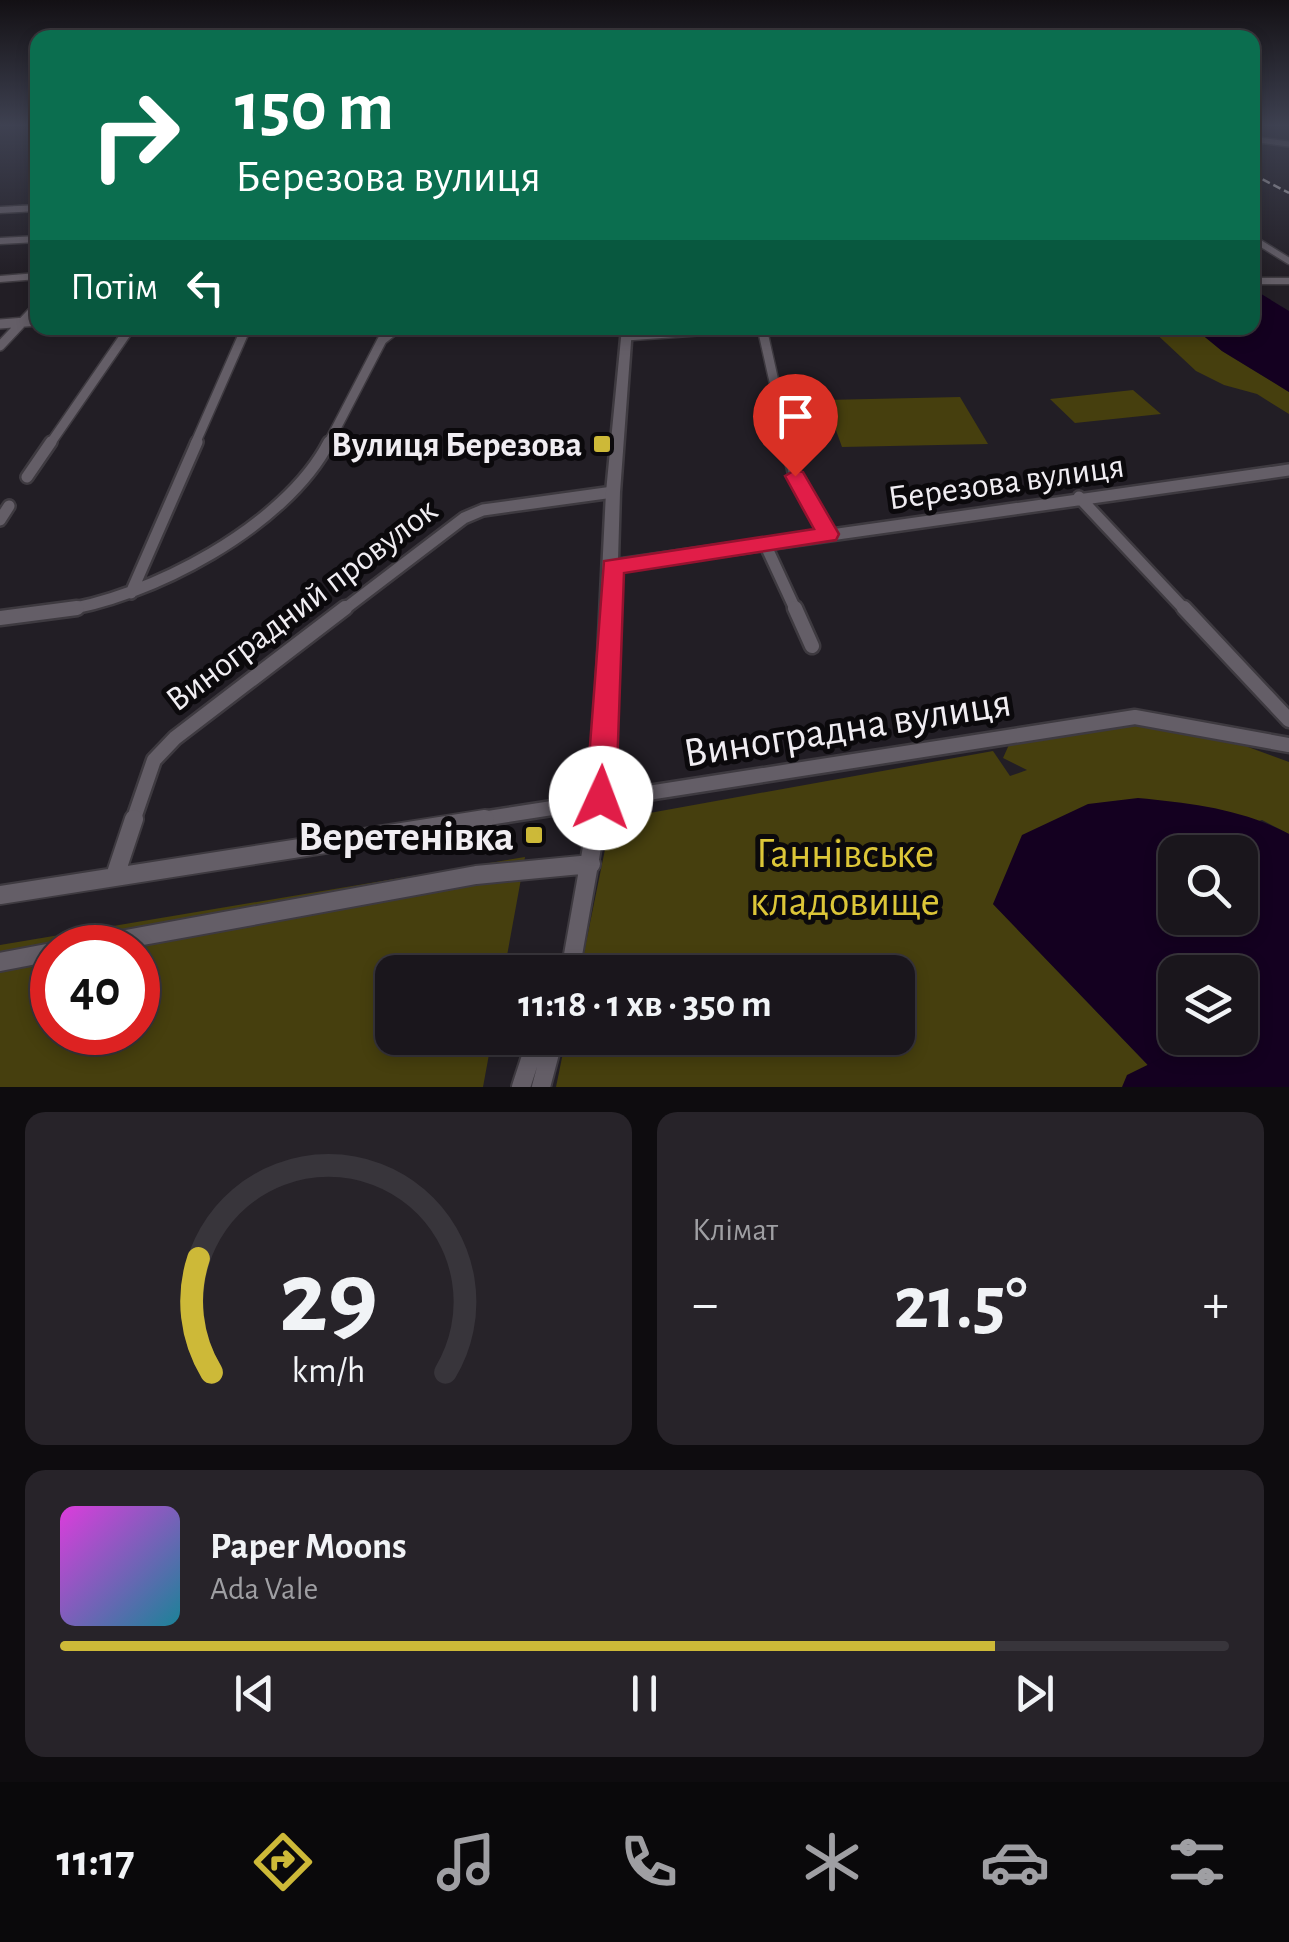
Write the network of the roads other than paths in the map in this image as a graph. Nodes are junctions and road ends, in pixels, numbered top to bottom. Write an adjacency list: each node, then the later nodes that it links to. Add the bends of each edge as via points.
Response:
1 (30, 208): 2 (street)
2 (0, 210)
3 (30, 239): 4 (street)
4 (0, 241)
5 (1260, 243): 6 (street)
6 (1289, 261)
7 (30, 277): 8 (street)
8 (0, 279)
9 (1289, 281): 10 (street)
10 (1260, 282)
11 (30, 314): 12 (street)
12 (22, 322): 13 (street); 14 (street); 20 (street)
13 (30, 322)
14 (0, 324)
15 (125, 335): 22 (street)
16 (243, 335): 30 (street)
17 (388, 335): 30 (street, via 316,468 279,510)
18 (626, 335): 23 (street)
19 (764, 335): 27 (street, via 795,476)
20 (0, 346)
21 (1289, 470): 24 (street, Березова вулиця)
22 (28, 477)
23 (613, 492): 29 (street); 37 (street, Виноградний провулок, via 464,518 175,738 154,760)
24 (1080, 497): 27 (street, Березова вулиця); 33 (street)
25 (9, 506): 26 (street)
26 (0, 520)
27 (828, 534): 28 (street, Березова вулиця)
28 (766, 546): 29 (street, Березова вулиця); 32 (street)
29 (612, 566): 35 (street)
30 (131, 593): 31 (street, via 95,606)
31 (0, 618)
32 (812, 646)
33 (1289, 720)
34 (1289, 744): 35 (street, Виноградна вулиця, via 1135,716)
35 (601, 798): 36 (street); 37 (street, Виноградна вулиця)
36 (591, 864): 39 (street, via 476,876); 40 (street)
37 (115, 876): 38 (street, Виноградна вулиця)
38 (0, 896)
39 (160, 933)
40 (576, 950): 41 (street); 42 (street)
41 (572, 955)
42 (575, 955)
43 (30, 956): 44 (street)
44 (0, 962)
45 (531, 1055): 47 (street)
46 (550, 1055): 48 (street)
47 (521, 1087)
48 (542, 1087)

